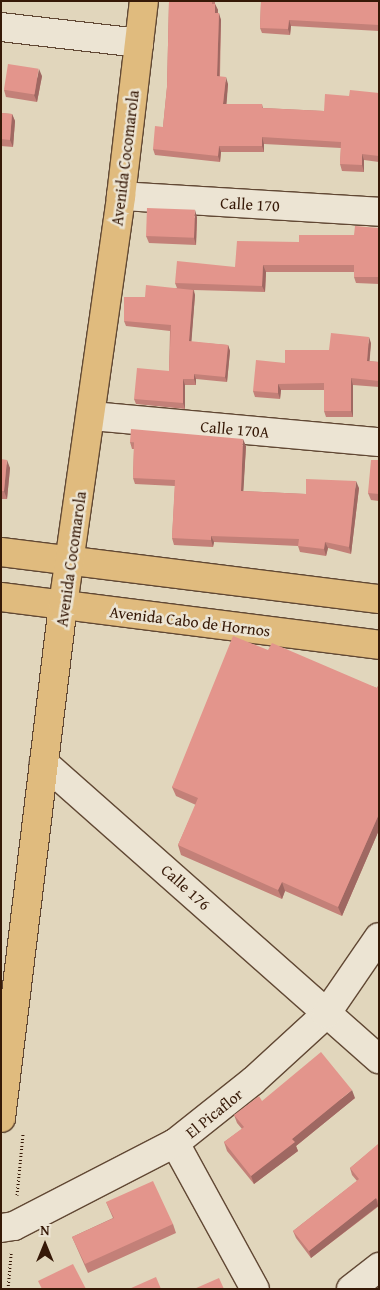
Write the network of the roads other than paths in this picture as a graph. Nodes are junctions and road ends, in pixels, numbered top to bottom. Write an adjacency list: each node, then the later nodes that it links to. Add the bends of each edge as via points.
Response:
1 (144, 1): 3 (main road, Avenida Cocomarola)
2 (1, 27): 3 (street)
3 (139, 43): 4 (main road, Avenida Cocomarola)
4 (121, 196): 5 (street, Calle 170); 6 (main road, Avenida Cocomarola)
5 (379, 212)
6 (92, 416): 7 (street, Calle 170A); 9 (main road, Avenida Cocomarola)
7 (379, 442)
8 (1, 552): 9 (main road)
9 (72, 562): 11 (main road); 12 (main road, Avenida Cocomarola)
10 (1, 598): 12 (main road, Avenida Cabo de Hornos)
11 (379, 599)
12 (63, 605): 13 (main road, Avenida Cabo de Hornos); 14 (main road, Avenida Cocomarola)
13 (379, 645)
14 (44, 762): 16 (street, Calle 176); 18 (main road, Avenida Cocomarola)
15 (379, 937): 16 (street, El Picaflor)
16 (326, 1014): 17 (street, Calle 176); 19 (street, El Picaflor, via 253,1081)
17 (379, 1059)
18 (1, 1118)
19 (175, 1143): 20 (street, El Picaflor, via 14,1226); 22 (street)
20 (1, 1228)
21 (379, 1267): 23 (street)
22 (255, 1289)
23 (352, 1289)

